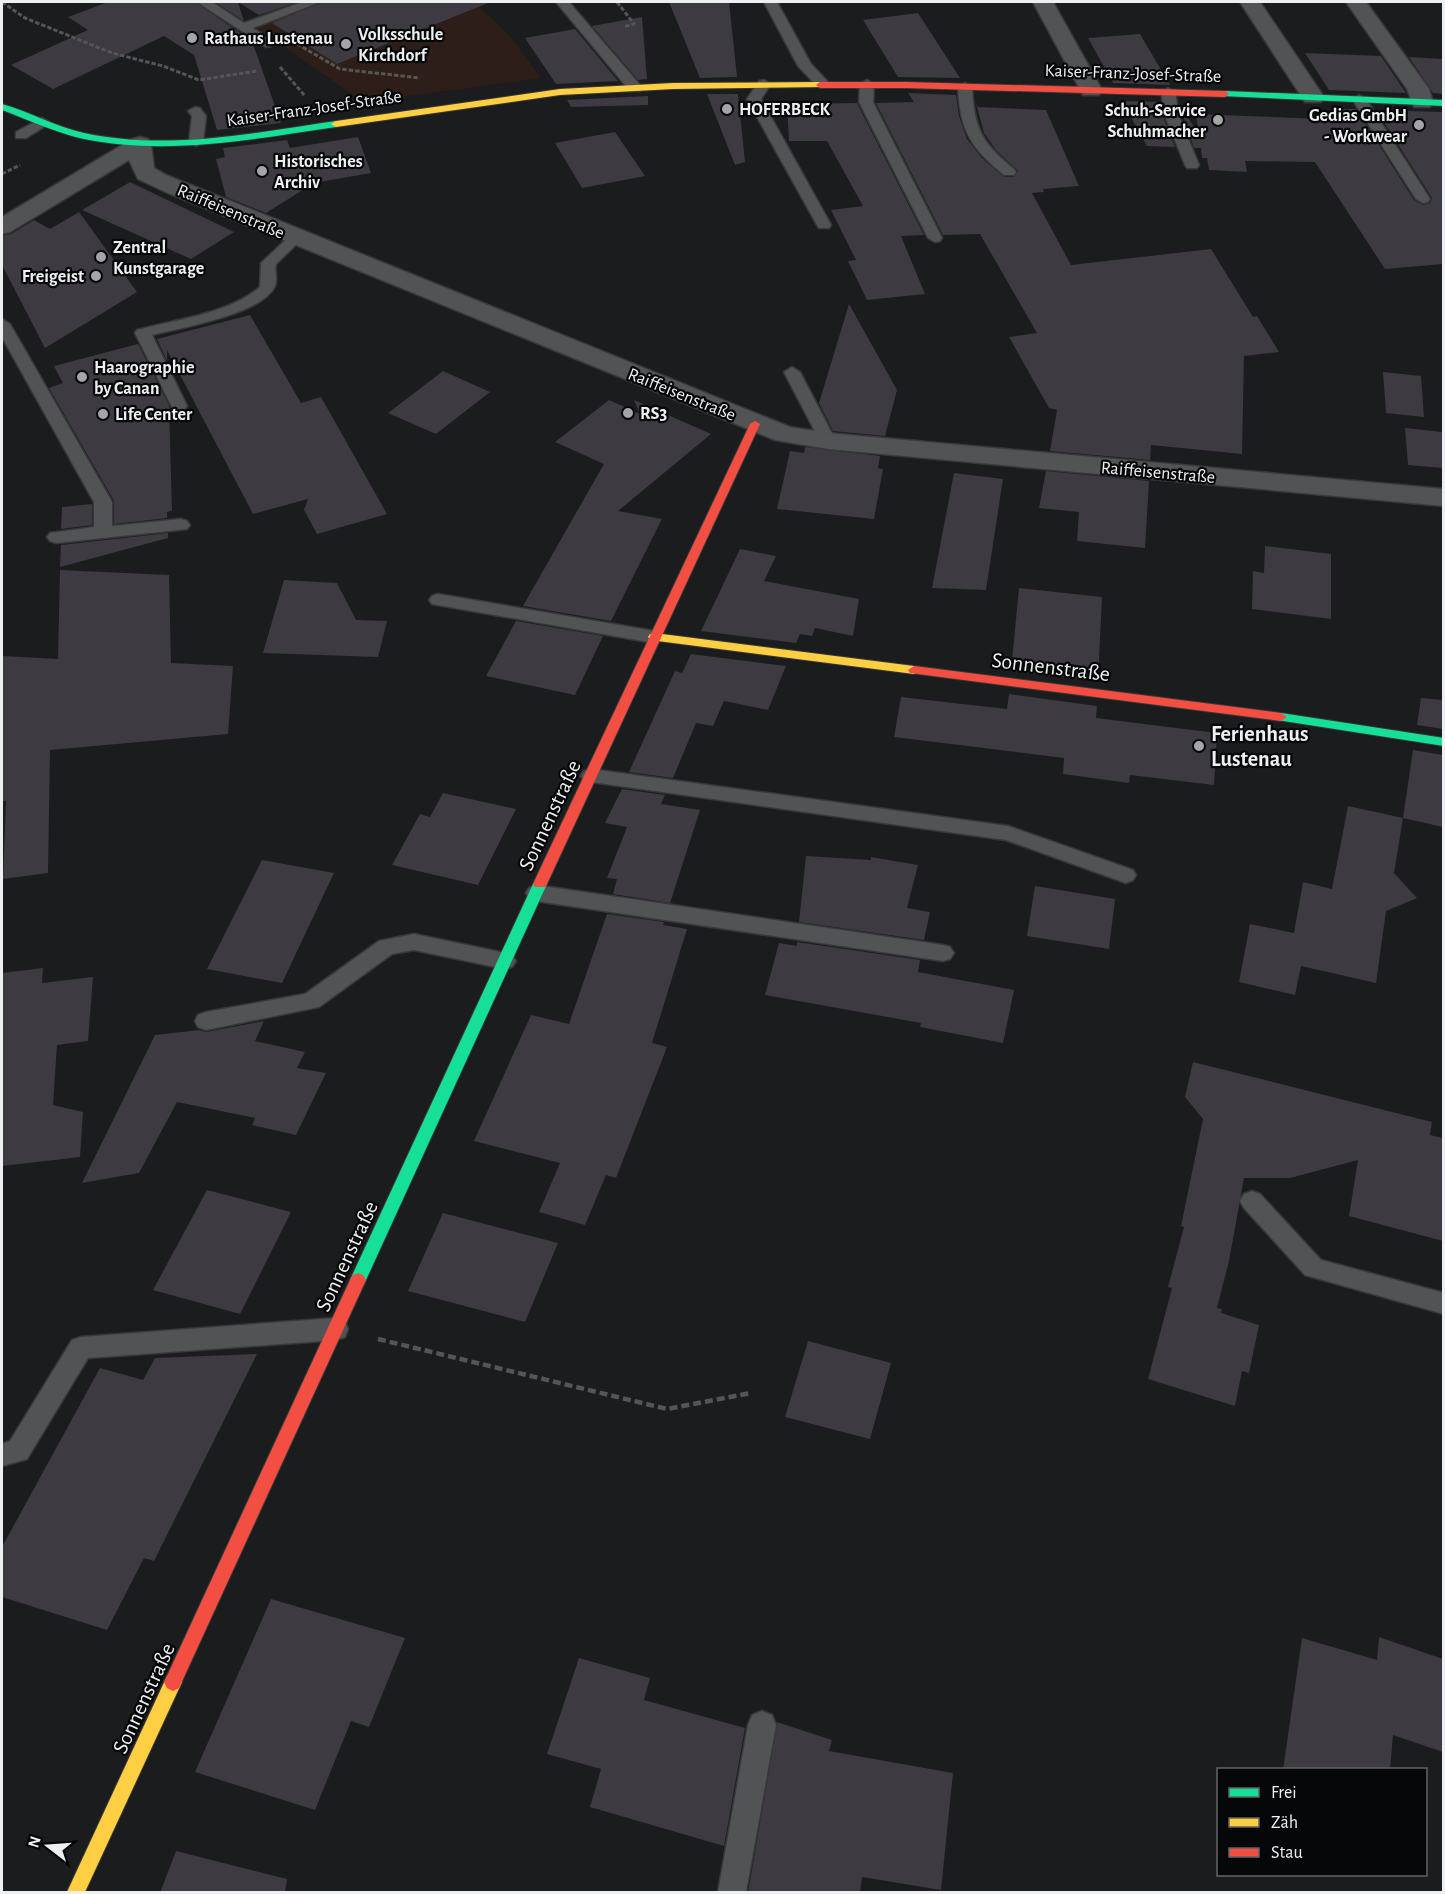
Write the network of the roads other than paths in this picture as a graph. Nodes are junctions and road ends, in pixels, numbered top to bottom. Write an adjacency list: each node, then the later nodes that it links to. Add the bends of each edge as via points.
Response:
1 (204, 2): 8 (lane)
2 (313, 2): 8 (lane)
3 (563, 2): 14 (lane)
4 (771, 2): 10 (lane, via 805,66)
5 (1043, 2): 15 (street)
6 (1250, 2): 17 (street)
7 (1356, 2): 19 (street, via 1418,89)
8 (244, 27): 9 (lane)
9 (266, 43)
10 (822, 83): 11 (street, Kaiser-Franz-Josef-Straße); 12 (street, Kaiser-Franz-Josef-Straße)
11 (764, 84): 14 (street, Kaiser-Franz-Josef-Straße); 29 (lane, via 754,99)
12 (867, 84): 13 (street, Kaiser-Franz-Josef-Straße); 32 (lane, via 866,102)
13 (965, 87): 15 (street, Kaiser-Franz-Josef-Straße); 27 (lane, via 971,133 982,150)
14 (635, 88): 24 (street, Kaiser-Franz-Josef-Straße, via 537,94)
15 (1092, 90): 16 (street, Kaiser-Franz-Josef-Straße)
16 (1168, 92): 17 (street, Kaiser-Franz-Josef-Straße); 26 (lane, via 1172,116)
17 (1313, 97): 18 (street, Kaiser-Franz-Josef-Straße)
18 (1359, 99): 19 (street, Kaiser-Franz-Josef-Straße); 28 (lane)
19 (1433, 103)
20 (4, 110): 22 (street, Kaiser-Franz-Josef-Straße)
21 (195, 111): 24 (lane, via 199,116)
22 (42, 122): 23 (lane); 25 (street, Kaiser-Franz-Josef-Straße, via 94,139)
23 (21, 135)
24 (196, 142): 25 (street, Kaiser-Franz-Josef-Straße)
25 (140, 144): 30 (street); 31 (street, Raiffeisenstraße, via 139,165 143,171)
26 (1192, 165)
27 (1009, 172)
28 (1423, 199)
29 (824, 225)
30 (2, 227)
31 (296, 238): 35 (lane, via 270,262 270,281 251,302 142,333); 36 (street, Raiffeisenstraße)
32 (935, 238)
33 (2, 324): 40 (lane, via 103,502)
34 (792, 372): 37 (lane)
35 (179, 406)
36 (756, 424): 37 (street, Raiffeisenstraße, via 784,434); 43 (street, Sonnenstraße)
37 (828, 441): 38 (street, Raiffeisenstraße)
38 (1443, 498)
39 (182, 525): 40 (lane)
40 (102, 532): 41 (lane)
41 (56, 537)
42 (438, 600): 43 (lane)
43 (654, 637): 44 (street, Sonnenstraße, via 1274,716); 45 (street, Sonnenstraße)
44 (1443, 742)
45 (591, 776): 46 (lane, via 1008,833); 47 (street, Sonnenstraße)
46 (1126, 875)
47 (536, 893): 48 (lane); 49 (street, Sonnenstraße)
48 (943, 953)
49 (505, 961): 50 (lane, via 414,942 386,947 311,1001); 53 (street, Sonnenstraße)
50 (206, 1021)
51 (1252, 1201): 52 (lane, via 1313,1268)
52 (1443, 1304)
53 (336, 1329): 54 (lane, via 81,1348 18,1451); 56 (street, Sonnenstraße)
54 (2, 1455)
55 (762, 1725): 57 (lane)
56 (76, 1893)
57 (732, 1893)

